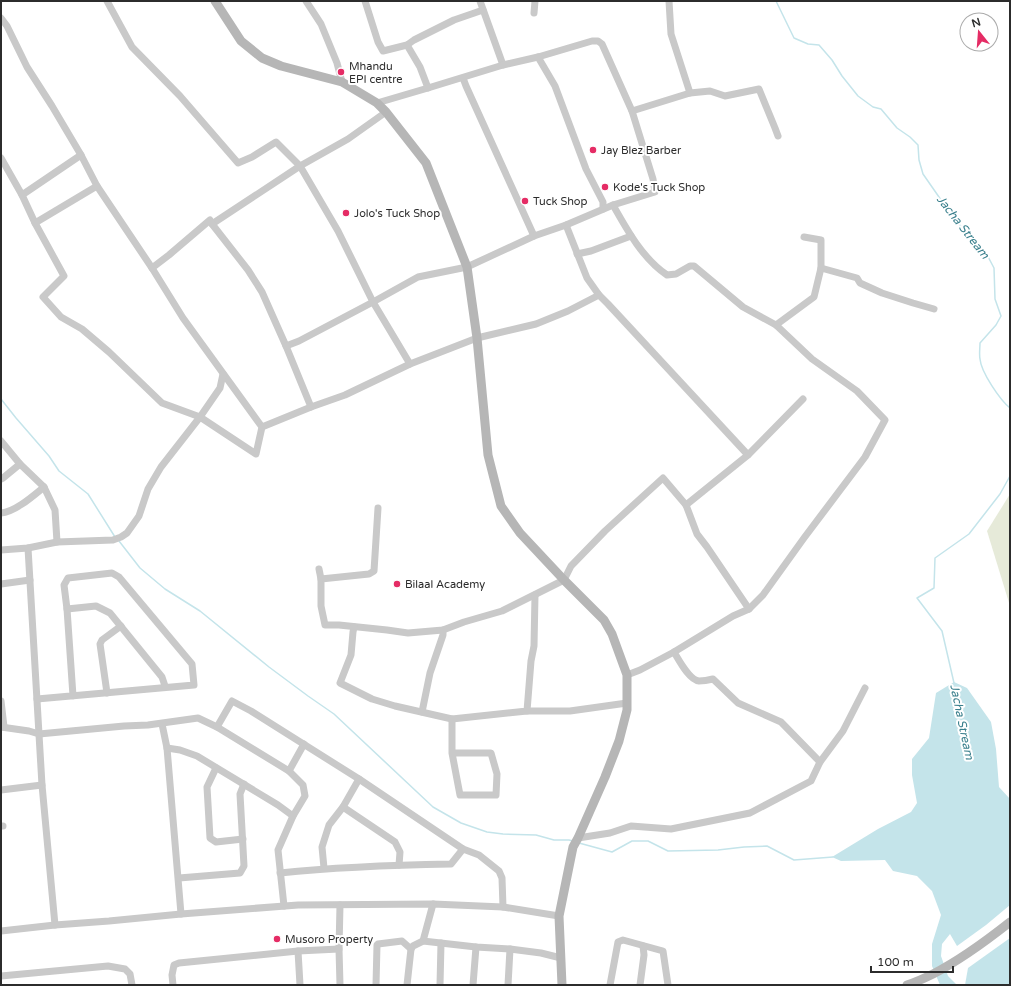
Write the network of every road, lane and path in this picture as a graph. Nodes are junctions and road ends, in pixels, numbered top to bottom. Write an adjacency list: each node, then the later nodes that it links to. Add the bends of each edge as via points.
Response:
1 (107, 1): 25 (street, via 132,47 180,96 238,163 276,142)
2 (215, 1): 16 (street, via 241,41 262,58 281,66)
3 (306, 1): 16 (street, via 321,24)
4 (365, 1): 12 (street, via 383,51)
5 (480, 1): 8 (street)
6 (535, 1): 9 (street)
7 (669, 1): 18 (street, via 672,34)
8 (483, 10): 12 (street, via 454,20); 14 (street)
9 (534, 13)
10 (1, 18): 11 (street)
11 (4, 28): 23 (street)
12 (407, 45): 17 (street, via 420,67)
13 (538, 57): 14 (street); 20 (street, via 598,41 602,44); 29 (street, via 555,86 586,169 603,202)
14 (503, 65): 15 (street)
15 (463, 78): 17 (street); 33 (street)
16 (342, 82): 19 (street)
17 (428, 88): 19 (street)
18 (690, 93): 20 (street); 22 (street, via 710,91 725,96 759,89)
19 (377, 103): 21 (street)
20 (632, 111): 28 (street, via 655,192)
21 (386, 112): 25 (street, via 348,139); 37 (street, via 426,163)
22 (778, 136)
23 (81, 155): 26 (street); 27 (street)
24 (1, 158): 27 (street)
25 (300, 166): 31 (street); 41 (street, via 338,231)
26 (97, 186): 30 (street); 38 (street)
27 (22, 195): 30 (street)
28 (613, 205): 29 (street); 34 (street)
29 (603, 209): 32 (street)
30 (35, 223): 50 (street, via 64,276 43,296 61,317 82,329 162,402)
31 (212, 224): 38 (street, via 210,220); 45 (street, via 262,292)
32 (566, 224): 33 (street); 36 (street)
33 (534, 236): 37 (street)
34 (631, 236): 36 (street); 43 (street, via 657,268 667,275 694,266 743,307)
35 (804, 237): 39 (street, via 821,240)
36 (577, 254): 40 (street, via 587,278)
37 (467, 267): 41 (street, via 418,277); 44 (street)
38 (152, 268): 47 (street, via 183,318)
39 (821, 268): 42 (street, via 857,278 860,283 882,293); 43 (street, via 814,297)
40 (599, 296): 44 (street, via 536,324); 53 (street)
41 (373, 302): 45 (street); 46 (street)
42 (934, 309)
43 (776, 325): 70 (street, via 812,359 857,391 885,420 865,457 763,595)
44 (476, 338): 46 (street); 66 (street, via 488,455 501,506 520,533)
45 (286, 346): 49 (street)
46 (410, 364): 49 (street, via 345,396)
47 (223, 374): 50 (street, via 220,388); 51 (street)
48 (803, 400): 53 (street)
49 (311, 407): 51 (street)
50 (200, 417): 51 (street, via 256,454); 60 (street, via 161,467 148,489 139,516 127,533 113,540)
51 (262, 427)
52 (1, 441): 54 (street)
53 (748, 455): 57 (street)
54 (20, 464): 55 (street); 56 (street)
55 (1, 479)
56 (44, 488): 59 (street, via 24,503); 60 (street, via 55,510)
57 (686, 505): 66 (street, via 663,478 571,566); 70 (street, via 697,534)
58 (378, 508): 64 (street, via 374,571 369,574)
59 (1, 513)
60 (57, 542): 61 (street)
61 (28, 548): 62 (street); 65 (street)
62 (1, 550)
63 (319, 569): 64 (street)
64 (321, 579): 72 (street, via 321,606 325,625)
65 (30, 580): 67 (street); 80 (street)
66 (564, 580): 68 (street); 75 (street, via 604,620)
67 (1, 584)
68 (535, 595): 73 (street, via 502,611); 83 (street, via 534,646)
69 (67, 609): 71 (street, via 96,606 110,613); 76 (street, via 64,585 68,578 112,573 119,577 192,664 194,684); 79 (street)
70 (749, 609): 74 (street)
71 (121, 626): 76 (street, via 162,677); 78 (street, via 100,644)
72 (354, 627): 73 (street, via 408,633); 84 (street, via 352,655 340,683 372,699)
73 (443, 630): 84 (street)
74 (674, 652): 75 (street); 93 (street, via 691,676 698,681 713,679 738,703 781,722)
75 (627, 675): 82 (street)
76 (165, 686): 78 (street)
77 (864, 688): 93 (street, via 843,730)
78 (107, 692): 79 (street)
79 (73, 696): 80 (street)
80 (37, 699): 89 (street)
81 (1, 701): 87 (street)
82 (627, 703): 83 (street, via 570,711); 102 (street, via 619,741)
83 (526, 711): 85 (street)
84 (422, 712): 85 (street)
85 (452, 719): 92 (street)
86 (162, 724): 88 (street, via 198,718); 89 (street); 91 (street)
87 (3, 727): 89 (street)
88 (217, 727): 90 (street, via 232,701 251,710); 95 (street)
89 (39, 734): 98 (street)
90 (304, 744): 95 (street); 96 (street)
91 (167, 748): 94 (street, via 197,756); 108 (street)
92 (452, 753): 92 (street, via 460,795 496,795 498,774 491,753)
93 (820, 762): 102 (street, via 811,781 750,813 671,830 631,826 610,833)
94 (216, 768): 97 (street); 103 (street, via 206,787 210,838 216,842)
95 (289, 771): 101 (street, via 303,785 305,796)
96 (359, 779): 100 (street); 104 (street)
97 (244, 784): 101 (street); 103 (street, via 240,794)
98 (42, 785): 99 (street); 116 (street)
99 (1, 790)
100 (343, 807): 105 (street, via 395,842 400,852); 106 (street, via 329,825 322,847)
101 (293, 816): 107 (street, via 278,850)
102 (578, 838): 114 (street, via 573,847)
103 (243, 839): 108 (street, via 244,866 240,873)
104 (463, 849): 105 (street, via 451,864); 112 (street, via 479,855 499,871 502,878)
105 (399, 864): 106 (street)
106 (324, 868): 107 (street)
107 (280, 873): 111 (street)
108 (178, 878): 113 (street)
109 (433, 904): 110 (street); 112 (street); 118 (street)
110 (340, 905): 111 (street); 123 (street)
111 (284, 906): 113 (street)
112 (503, 907): 114 (street)
113 (181, 914): 116 (street)
114 (559, 916): 126 (street)
115 (1010, 922): 141 (street, via 949,965)
116 (55, 925): 117 (street)
117 (1, 931)
118 (423, 941): 119 (street); 124 (street)
119 (441, 943): 120 (street); 134 (street)
120 (476, 946): 122 (street); 135 (street)
121 (644, 946): 138 (street, via 623,940 618,942); 139 (street); 140 (street, via 663,951)
122 (510, 948): 126 (street); 136 (street)
123 (339, 949): 125 (street); 131 (street)
124 (411, 949): 132 (street, via 402,941 377,945); 133 (street)
125 (298, 951): 129 (street, via 179,963 174,965); 130 (street)
126 (561, 958): 137 (street)
127 (1, 976): 128 (street, via 108,966 125,969 130,974)
128 (132, 985)
129 (173, 985)
130 (300, 985)
131 (340, 985)
132 (376, 985)
133 (407, 985)
134 (440, 985)
135 (474, 985)
136 (508, 985)
137 (562, 985)
138 (610, 985)
139 (640, 985)
140 (668, 985)
141 (907, 985)

